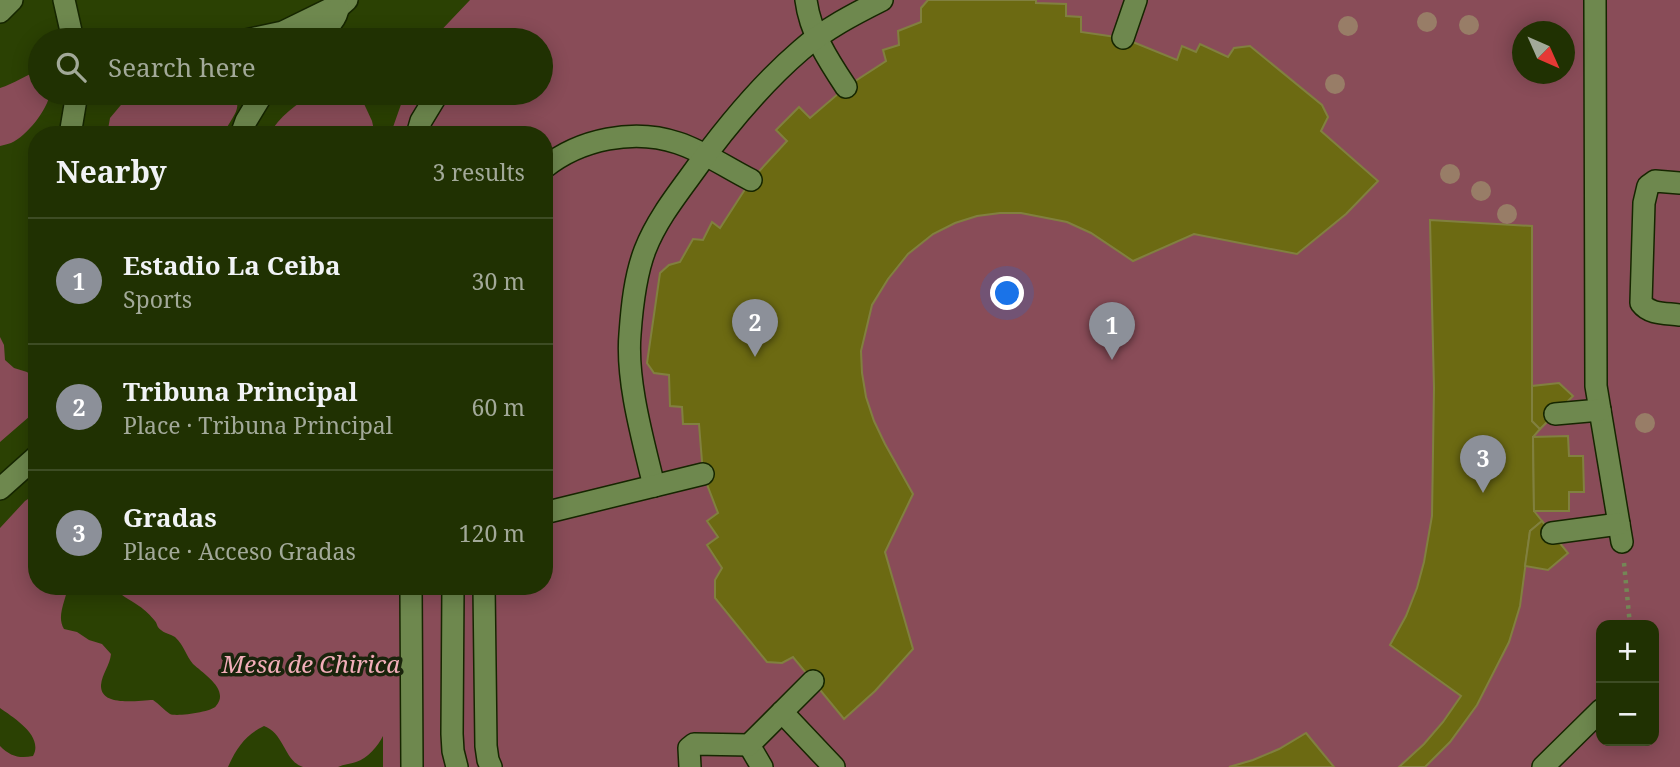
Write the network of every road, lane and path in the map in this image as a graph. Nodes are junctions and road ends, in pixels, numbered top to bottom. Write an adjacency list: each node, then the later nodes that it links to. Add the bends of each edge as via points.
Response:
1 (12, 0): 8 (street)
2 (64, 0): 9 (street)
3 (806, 0): 12 (street)
4 (882, 0): 12 (street)
5 (1136, 0): 13 (street)
6 (1595, 0): 26 (street, via 1596,386)
7 (342, 4): 10 (street); 11 (street)
8 (0, 12)
9 (70, 28)
10 (291, 28)
11 (326, 28)
12 (817, 38): 14 (street); 21 (street, via 778,72)
13 (1123, 38)
14 (846, 87)
15 (75, 105): 18 (street)
16 (256, 105): 19 (street)
17 (431, 105): 20 (street)
18 (72, 126)
19 (244, 126)
20 (420, 126)
21 (705, 156): 22 (street, via 677,142 625,137 574,148); 23 (street); 30 (street, via 653,232 644,251 633,303 630,358)
22 (553, 160)
23 (751, 180)
24 (1680, 183): 25 (street, via 1655,181 1648,186 1641,303 1646,309)
25 (1680, 315)
26 (1600, 410): 27 (street); 34 (street)
27 (1555, 414)
28 (28, 464): 31 (street)
29 (703, 474): 30 (street)
30 (654, 486): 32 (street)
31 (0, 489)
32 (553, 511)
33 (1552, 533): 34 (street)
34 (1621, 533): 38 (path)
35 (411, 595): 43 (street)
36 (453, 595): 44 (street, via 452,734)
37 (484, 595): 45 (street, via 486,746)
38 (1630, 620)
39 (813, 681): 40 (street)
40 (782, 712): 42 (street); 48 (street)
41 (1596, 715): 49 (street)
42 (749, 746): 46 (street, via 694,744 689,748); 47 (street)
43 (412, 767)
44 (457, 767)
45 (491, 767)
46 (690, 767)
47 (762, 767)
48 (834, 767)
49 (1544, 767)

